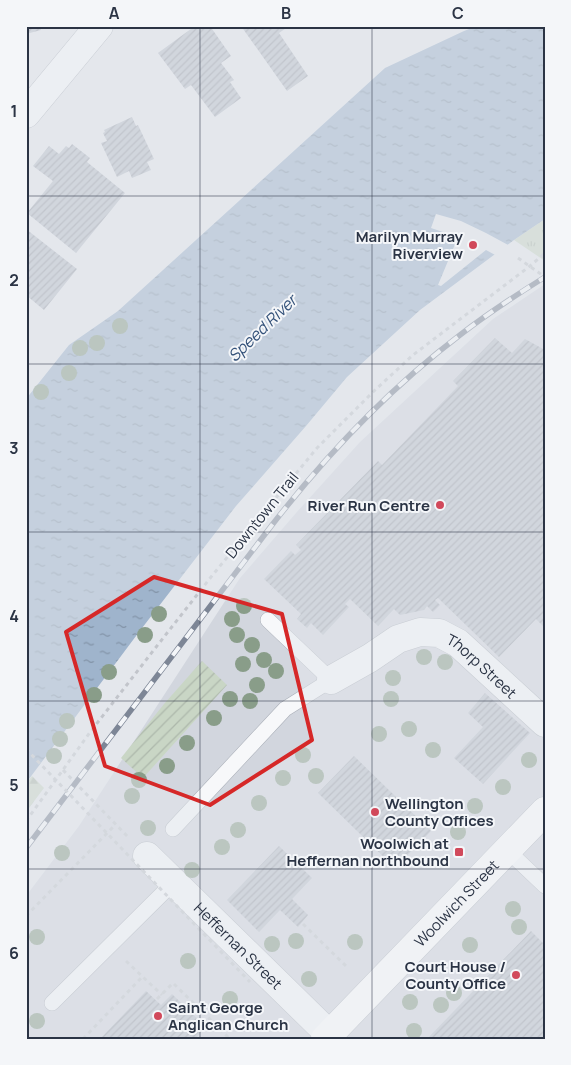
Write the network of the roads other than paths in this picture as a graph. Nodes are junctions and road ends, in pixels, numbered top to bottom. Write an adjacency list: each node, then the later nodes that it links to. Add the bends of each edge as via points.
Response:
1 (99, 26): 2 (street)
2 (26, 114)
3 (268, 620): 4 (lane)
4 (331, 680): 5 (street, Thorp Street, via 398,639 420,632 439,633 458,644); 7 (lane, via 285,709)
5 (545, 723)
6 (545, 811): 8 (main road, Woolwich Street)
7 (173, 829)
8 (507, 850): 11 (lane); 13 (main road, Woolwich Street)
9 (147, 856): 10 (street, Heffernan Street)
10 (174, 882): 12 (lane); 13 (street, Heffernan Street)
11 (545, 886)
12 (52, 1003)
13 (327, 1037)

